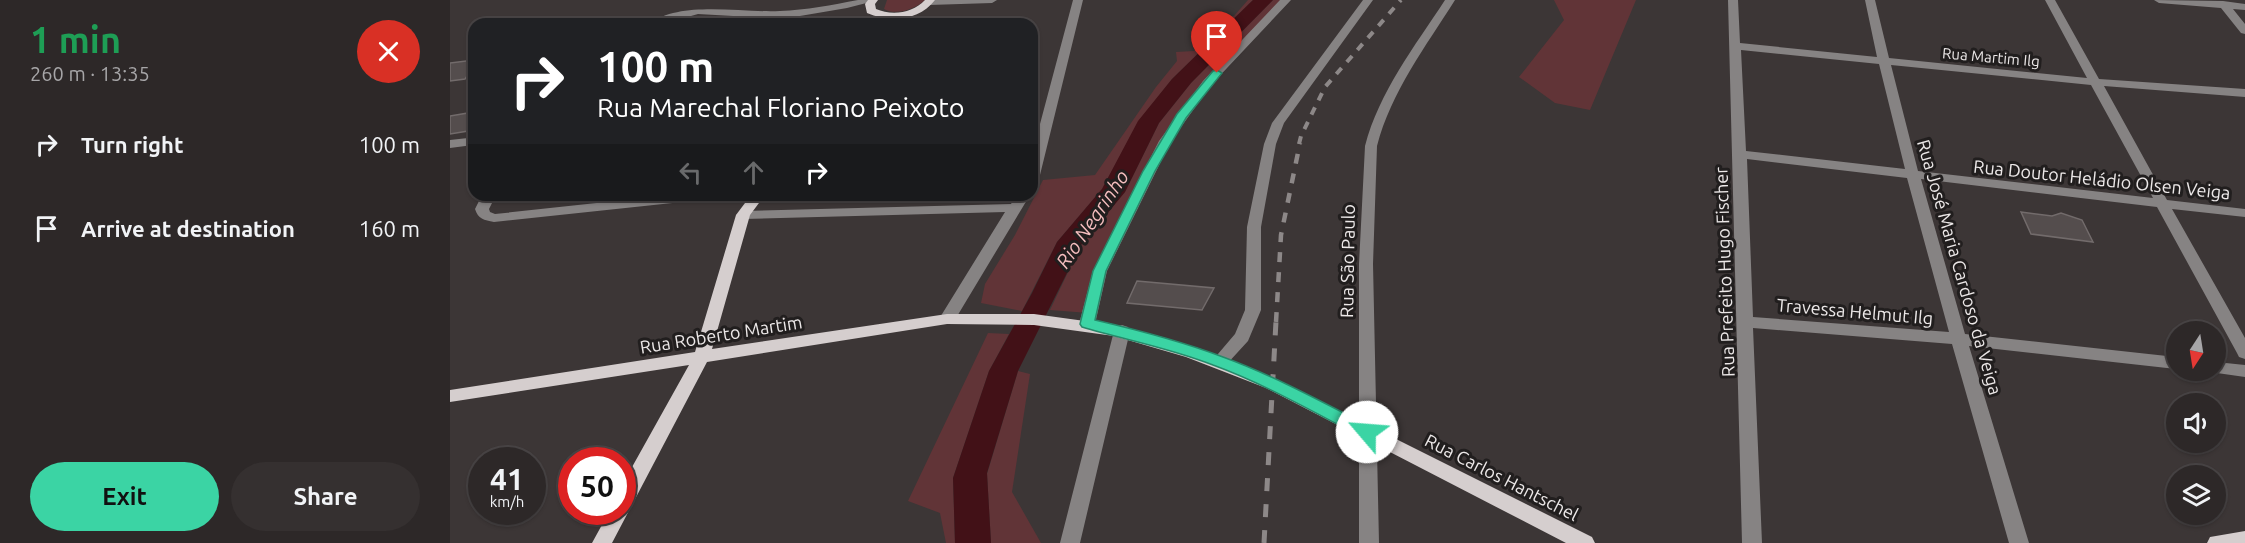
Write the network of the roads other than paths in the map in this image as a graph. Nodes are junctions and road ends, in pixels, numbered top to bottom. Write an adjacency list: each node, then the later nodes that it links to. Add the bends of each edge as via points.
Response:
1 (992, 0): 10 (street)
2 (1078, 0): 27 (street)
3 (1286, 0): 41 (street, via 1207,83 1166,141 1100,271)
4 (1368, 0): 46 (street, via 1278,123 1270,144 1254,227 1253,310 1242,337)
5 (1450, 0): 51 (street, Rua São Paulo, via 1394,88 1371,146 1366,264)
6 (1733, 0): 20 (street, Rua Prefeito Hugo Fischer)
7 (1870, 0): 21 (street, Rua José Maria Cardoso da Veiga)
8 (2050, 0): 22 (street)
9 (2159, 0): 11 (street)
10 (928, 3): 13 (main road, via 907,14); 18 (main road)
11 (2223, 4): 12 (street); 19 (street)
12 (2245, 7)
13 (874, 10): 14 (street, via 777,15); 17 (street)
14 (732, 12): 15 (street, via 696,10); 16 (street)
15 (668, 18)
16 (738, 18)
17 (812, 18)
18 (919, 18)
19 (2245, 31)
20 (1735, 46): 21 (street, Rua Martim Ilg); 26 (street, Rua Prefeito Hugo Fischer)
21 (1883, 62): 22 (street, Rua Martim Ilg); 28 (street, Rua José Maria Cardoso da Veiga)
22 (2094, 82): 23 (street, Rua Martim Ilg); 35 (street)
23 (2245, 93)
24 (468, 142): 25 (street)
25 (450, 144)
26 (1740, 154): 28 (street, Rua Doutor Heládio Olsen Veiga); 40 (street, Rua Prefeito Hugo Fischer)
27 (1038, 156)
28 (1914, 176): 35 (street, Rua Doutor Heládio Olsen Veiga); 43 (street, Rua José Maria Cardoso da Veiga)
29 (486, 201): 34 (street, via 484,215 494,218)
30 (624, 201): 34 (street)
31 (647, 201): 34 (street)
32 (754, 201): 37 (main road)
33 (1019, 202): 37 (street); 38 (street)
34 (615, 204)
35 (2163, 205): 36 (street, Rua Doutor Heládio Olsen Veiga); 44 (street)
36 (2245, 213)
37 (743, 215): 45 (main road)
38 (947, 319): 39 (main road, Rua Roberto Martim); 45 (main road, Rua Roberto Martim)
39 (1066, 321): 41 (main road, Rua Carlos Hantschel)
40 (1746, 322): 43 (street, Travessa Helmut Ilg); 59 (street, Rua Prefeito Hugo Fischer)
41 (1087, 324): 42 (main road, Rua Carlos Hantschel)
42 (1122, 331): 46 (main road, Rua Carlos Hantschel); 56 (street)
43 (1959, 339): 47 (street, Travessa Helmut Ilg); 60 (street, Rua José Maria Cardoso da Veiga)
44 (2245, 353)
45 (702, 356): 50 (main road, Rua Roberto Martim); 52 (main road)
46 (1220, 361): 51 (main road, Rua Carlos Hantschel)
47 (2166, 362)
48 (2226, 369): 49 (street)
49 (2245, 371)
50 (450, 396)
51 (1367, 432): 57 (street, Rua São Paulo); 58 (main road, Rua Carlos Hantschel)
52 (636, 478)
53 (612, 525): 55 (main road)
54 (2245, 539): 61 (main road)
55 (602, 543)
56 (1070, 543)
57 (1370, 543)
58 (1585, 543)
59 (1752, 543)
60 (2019, 543)
61 (2217, 543)

